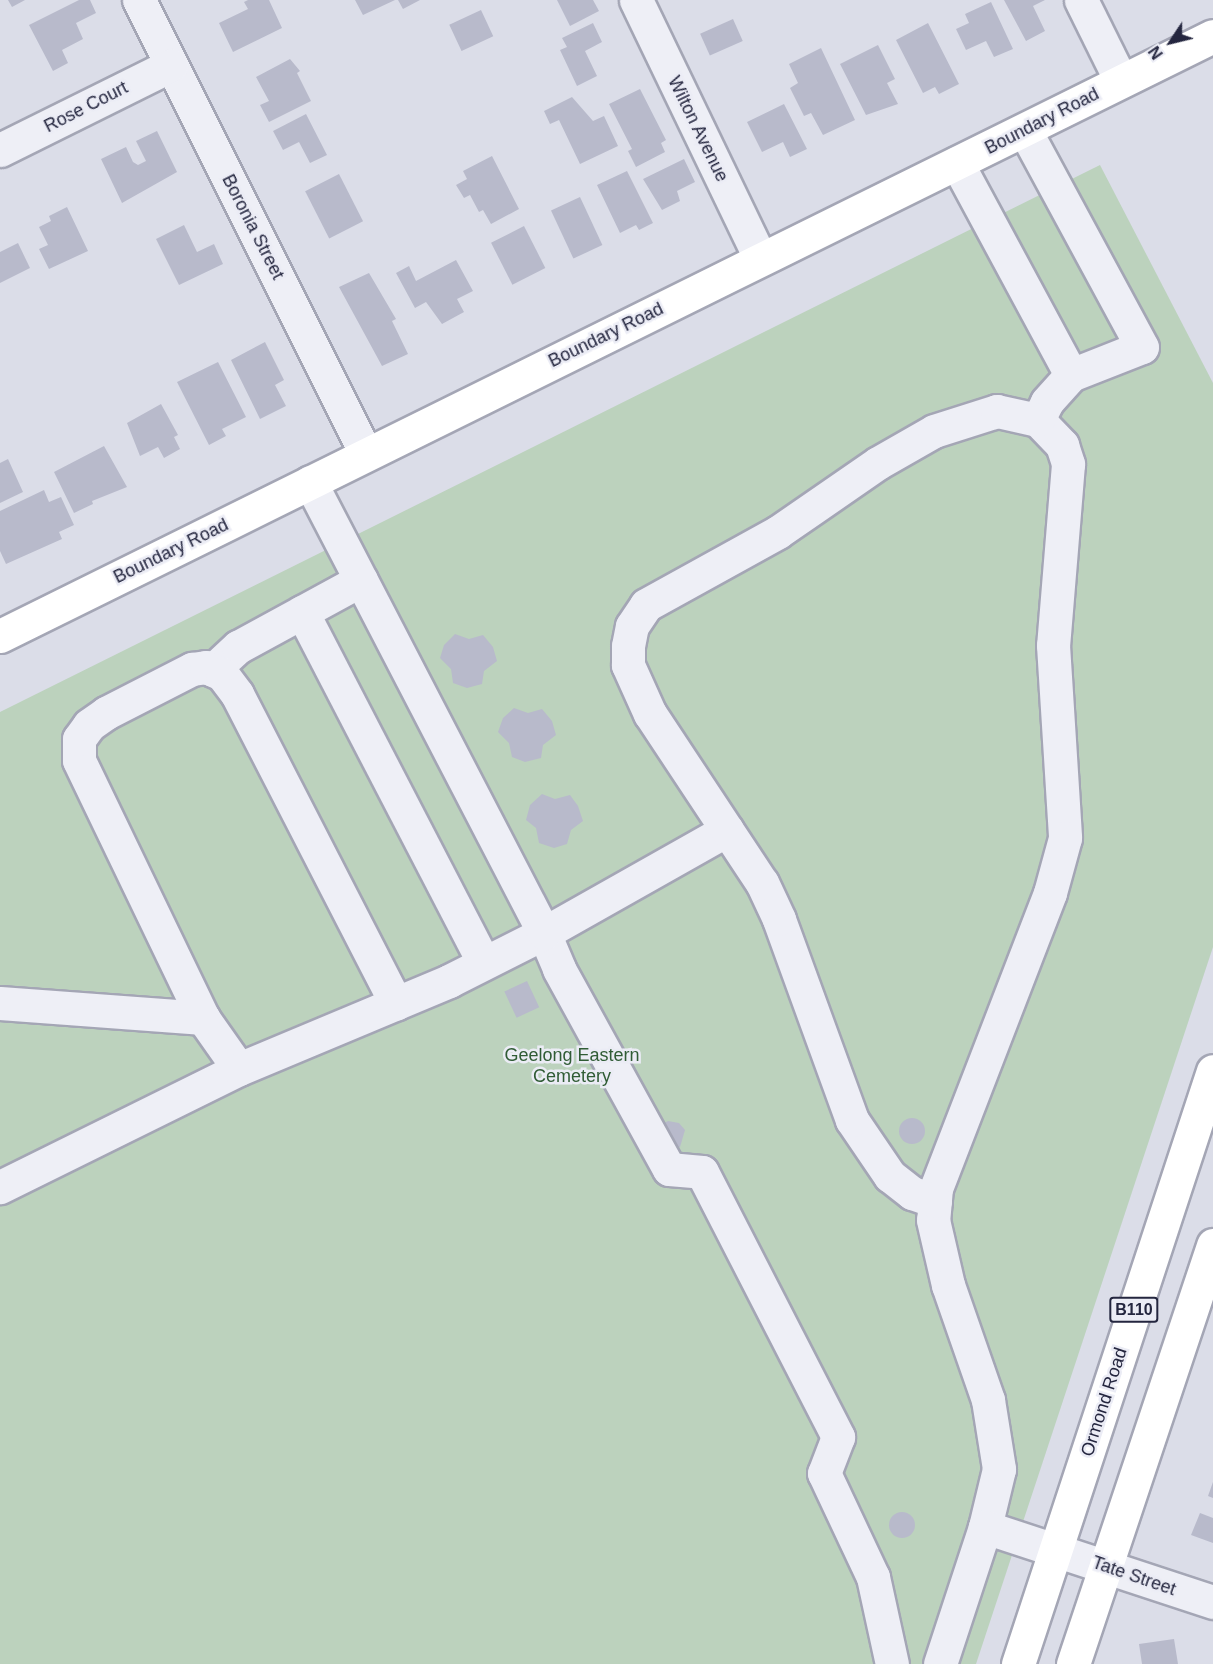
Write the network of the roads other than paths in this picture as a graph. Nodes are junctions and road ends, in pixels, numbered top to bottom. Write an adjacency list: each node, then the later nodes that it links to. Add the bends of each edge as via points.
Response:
1 (636, 0): 10 (street, Wilton Avenue)
2 (1081, 0): 6 (street)
3 (150, 3): 5 (street, Boronia Street)
4 (1213, 36): 6 (main road, Boundary Road)
5 (171, 64): 8 (street, Rose Court); 13 (street, Boronia Street)
6 (1120, 79): 7 (main road, Boundary Road)
7 (1025, 131): 9 (main road, Boundary Road); 11 (street, via 1142,347)
8 (0, 150)
9 (957, 163): 10 (main road, Boundary Road); 11 (street)
10 (760, 258): 13 (main road, Boundary Road)
11 (1071, 375): 12 (street, via 1047,402)
12 (1038, 420): 19 (street, via 997,411 934,431 778,532 645,605 632,626 628,646 628,665 636,688); 28 (street, via 1062,446 1068,464 1053,645 1065,838 1050,892 936,1188)
13 (366, 454): 14 (main road, Boundary Road)
14 (310, 482): 15 (street); 17 (main road, Boundary Road)
15 (361, 580): 16 (street); 20 (street)
16 (302, 612): 18 (street, via 238,647); 21 (street)
17 (0, 636)
18 (213, 670): 23 (street, via 222,674 237,694); 24 (street, via 192,669 106,713 89,725 79,739 79,759)
19 (727, 830): 20 (street); 28 (street, via 762,883 793,950 852,1120 890,1176 912,1193)
20 (544, 933): 21 (street); 35 (street, via 559,969 669,1168 702,1172 838,1437 824,1473 873,1577)
21 (484, 963): 23 (street)
22 (0, 1003): 24 (street)
23 (396, 1004): 25 (street)
24 (203, 1018): 25 (street)
25 (239, 1069): 27 (street)
26 (1213, 1071): 31 (main road, Ormond Road / B110)
27 (0, 1187)
28 (935, 1201): 30 (street, via 933,1220 938,1251 988,1400 999,1469)
29 (1213, 1245): 32 (main road, B110)
30 (984, 1527): 31 (street, Tate Street); 36 (street)
31 (1056, 1550): 32 (street, Tate Street); 37 (main road, Ormond Road / B110)
32 (1105, 1566): 33 (street, Tate Street); 34 (main road, B110)
33 (1213, 1602)
34 (1074, 1663)
35 (892, 1664)
36 (940, 1664)
37 (1018, 1664)

